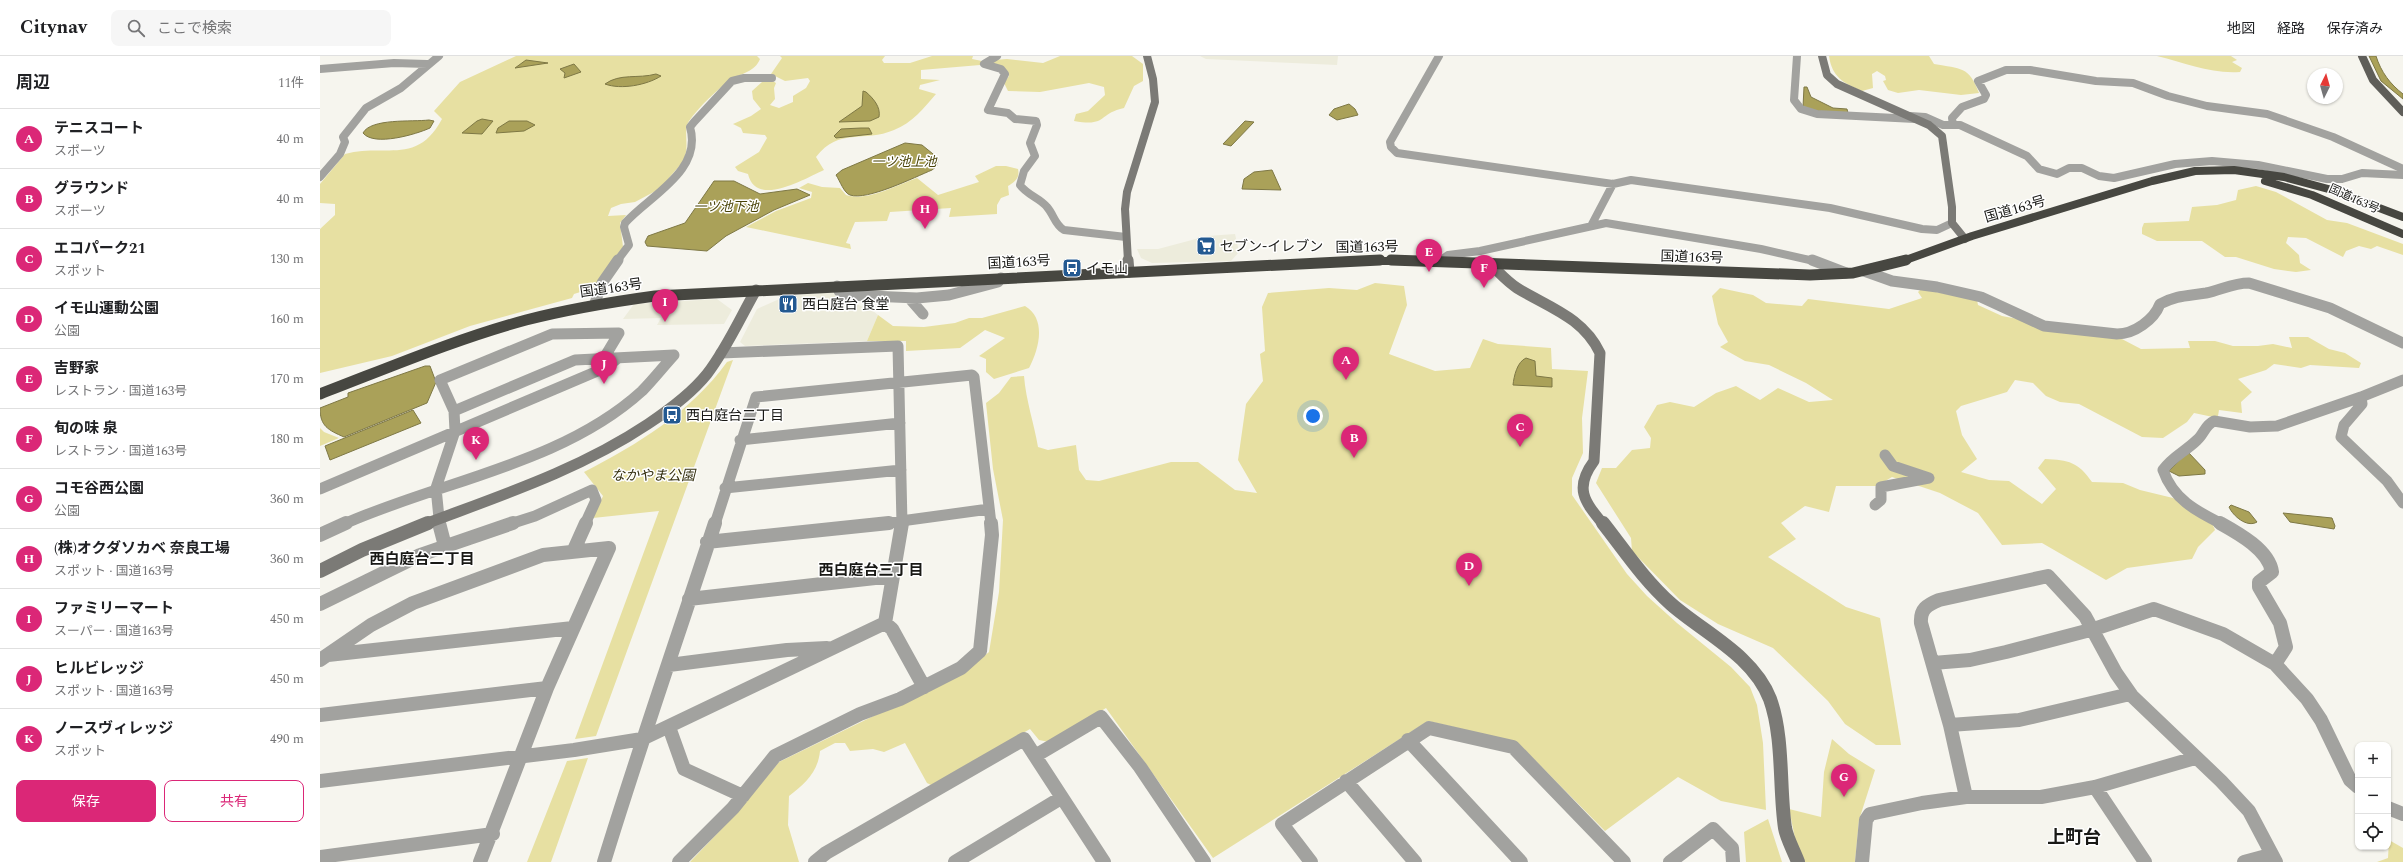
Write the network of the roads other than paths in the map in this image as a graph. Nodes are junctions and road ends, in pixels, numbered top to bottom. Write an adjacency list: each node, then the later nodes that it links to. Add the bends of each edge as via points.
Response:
1 (438, 56): 8 (street)
2 (997, 56): 23 (street, via 984,64 1005,74 988,110 1008,113 1015,119 1036,121 1037,125 1030,143 1035,156 1021,178 1020,185 1024,191 1047,206 1056,223 1064,230)
3 (1147, 56): 23 (street, via 1155,102 1127,192 1124,209)
4 (1439, 56): 18 (street, via 1390,142 1397,153)
5 (1797, 56): 12 (street, via 1794,100 1801,109 1817,114)
6 (1822, 56): 12 (street, via 1827,76 1842,88)
7 (2362, 56): 11 (main road, via 2372,77)
8 (427, 64): 9 (street, via 394,63); 17 (street, via 427,68 401,88 366,108 344,137 345,142 340,154)
9 (320, 69)
10 (772, 78): 34 (street, via 744,78 732,81 690,127 693,139 687,162 675,174 665,190 646,203 625,223 629,245 602,283)
11 (2403, 112)
12 (1913, 118): 13 (street, via 1924,117 1943,125); 20 (street, via 1938,132 1944,140)
13 (1953, 125): 14 (street, via 1952,118 1962,107 1986,95 1978,81 1980,79 2006,70 2030,70 2096,81 2133,83 2168,96 2207,106 2267,114 2333,137); 16 (street, via 1960,125 2027,156 2039,168 2057,174 2069,168 2082,168 2099,176 2114,178 2175,164 2212,161 2258,165 2327,179 2342,179 2362,173)
14 (2403, 169)
15 (2176, 175): 19 (highway, 国道163号, via 2199,170 2221,170 2285,177 2340,192); 22 (highway, 国道163号, via 2237,176 2272,182 2312,195); 24 (highway, 国道163号)
16 (2403, 175)
17 (320, 177)
18 (1613, 184): 20 (street, via 1631,180 1830,208 1922,229 1937,230); 21 (street)
19 (2403, 218)
20 (1952, 223): 24 (street)
21 (1592, 224): 25 (street, via 1503,246 1448,255); 29 (street, via 1636,227 1761,249 1811,260)
22 (2403, 234)
23 (1126, 237): 28 (street)
24 (1965, 239): 27 (highway, 国道163号, via 1887,266)
25 (1440, 261): 26 (highway, 国道163号); 28 (highway, 国道163号, via 1336,261)
26 (1489, 263): 29 (highway, 国道163号, via 1798,275); 110 (street, via 1515,287 1580,324 1596,340 1600,353 1594,461 1582,484 1587,502 1649,581 1671,603 1746,664 1763,684 1773,707 1785,830)
27 (1864, 271): 29 (highway, 国道163号); 36 (street, via 1892,281 1944,288 1981,297 2044,326 2117,334 2127,334 2140,327 2157,312 2160,304 2174,296 2207,293 2236,283 2249,283 2330,308)
28 (1128, 272): 30 (highway, 国道163号)
29 (1846, 273)
30 (1002, 277): 31 (highway, 国道163号); 33 (street, via 998,282 949,295)
31 (837, 286): 32 (highway, 国道163号); 33 (street, via 839,291 847,295)
32 (756, 290): 34 (highway, 国道163号, via 655,296); 37 (street)
33 (909, 298): 35 (street)
34 (595, 303): 42 (highway, 国道163号, via 548,313 470,336)
35 (923, 314)
36 (2403, 343)
37 (721, 353): 41 (street, via 898,346); 56 (street, via 706,375 675,404 611,449 554,476)
38 (604, 358): 39 (street); 44 (street, via 575,360); 44 (street, via 619,332 552,334 440,380)
39 (618, 358): 46 (street, via 607,367); 50 (street, via 674,355 663,371 643,390 594,425 532,456)
40 (2403, 380): 43 (street)
41 (900, 382): 45 (street); 47 (street, via 756,397); 55 (street, via 974,377)
42 (320, 394)
43 (2362, 398): 53 (street, via 2362,404 2344,425 2341,437 2387,481); 72 (street, via 2277,426 2262,428 2210,422 2196,440 2172,456 2163,470 2168,486 2176,494 2199,512 2247,540 2272,565 2272,572 2259,582 2259,587 2280,623 2286,647)
44 (454, 411): 46 (street)
45 (900, 423): 47 (street); 49 (street)
46 (455, 431): 50 (street); 52 (street)
47 (740, 440): 51 (street)
48 (1885, 455): 54 (street, via 1893,466 1928,478 1912,482 1893,482 1881,487 1881,500)
49 (901, 470): 51 (street); 57 (street)
50 (436, 488): 56 (street); 58 (street, via 386,506)
51 (725, 488): 59 (street)
52 (320, 489)
53 (2403, 502)
54 (1875, 505)
55 (990, 509): 57 (street); 74 (street, via 992,535 980,651 961,668)
56 (438, 518): 60 (street); 62 (street, via 370,546)
57 (902, 522): 59 (street); 63 (street)
58 (320, 535)
59 (707, 542): 64 (street)
60 (445, 546): 61 (street, via 535,516 592,490 596,500); 65 (street, via 382,572)
61 (573, 552): 67 (street, via 609,548); 70 (street, via 543,555 413,603 371,625)
62 (320, 571)
63 (893, 576): 64 (street); 66 (street)
64 (689, 599): 73 (street)
65 (320, 604)
66 (885, 623): 69 (street); 74 (street, via 892,630)
67 (573, 628): 70 (street); 75 (street)
68 (2094, 629): 71 (street, via 1970,660); 71 (street, via 2076,605 2048,576 1939,600 1922,608 1920,623); 72 (street, via 2154,609 2223,634); 76 (street, via 2111,664)
69 (833, 648): 73 (street, via 787,650); 79 (street)
70 (323, 658)
71 (1933, 663): 78 (street)
72 (2275, 664): 87 (street, via 2321,720 2350,780)
73 (669, 665): 80 (street)
74 (924, 687): 89 (street, via 860,714 775,756)
75 (547, 688): 77 (street); 82 (street)
76 (2130, 694): 78 (street, via 2031,720 2004,724); 84 (street, via 2158,725)
77 (320, 715)
78 (1950, 725): 90 (street)
79 (669, 727): 80 (street); 89 (street, via 684,769)
80 (642, 739): 82 (street); 99 (street)
81 (1408, 740): 86 (street); 106 (street); 107 (street, via 1429,728 1513,747)
82 (522, 756): 85 (street); 94 (street)
83 (1035, 756): 91 (street); 97 (street, via 1024,739); 103 (street, via 1101,717 1140,767)
84 (2195, 758): 88 (street); 96 (street, via 2230,788 2250,813)
85 (320, 781)
86 (1346, 781): 104 (street, via 1282,824); 105 (street)
87 (2355, 784)
88 (2095, 787): 90 (street, via 2041,797); 112 (street)
89 (743, 796): 100 (street)
90 (1966, 797): 111 (street, via 1922,802 1870,814 1866,820)
91 (1061, 798): 101 (street); 102 (street)
92 (2391, 809): 93 (street)
93 (2403, 814)
94 (492, 834): 95 (street); 98 (street)
95 (320, 857)
96 (2273, 858): 113 (street)
97 (824, 859)
98 (480, 862)
99 (604, 862)
100 (680, 862)
101 (955, 862)
102 (1104, 862)
103 (1204, 862)
104 (1311, 862)
105 (1415, 862)
106 (1521, 862)
107 (1624, 862)
108 (1670, 862): 109 (street, via 1713,829 1732,848)
109 (1733, 862)
110 (1798, 862)
111 (1862, 862)
112 (2145, 862)
113 (2244, 862)

